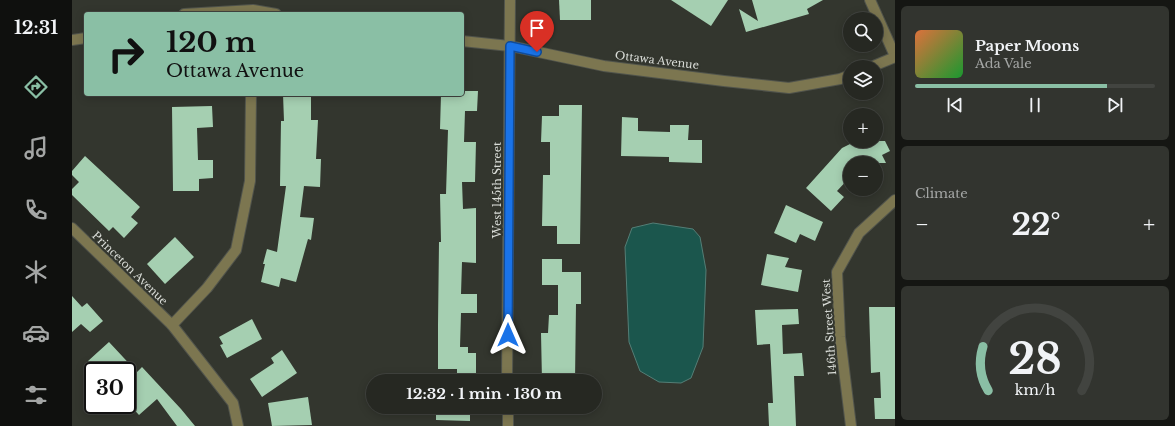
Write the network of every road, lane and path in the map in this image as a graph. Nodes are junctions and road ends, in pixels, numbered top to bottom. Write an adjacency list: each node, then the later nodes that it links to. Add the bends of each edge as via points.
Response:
1 (510, 0): 9 (street, West 145th Street)
2 (870, 0): 10 (street)
3 (253, 8): 4 (street); 5 (street)
4 (207, 12)
5 (268, 12)
6 (84, 38): 7 (street)
7 (72, 40)
8 (464, 41): 9 (street, Ottawa Avenue)
9 (510, 46): 12 (street, Ottawa Avenue, via 604,66 789,88); 17 (street, West 145th Street)
10 (895, 57): 11 (street)
11 (883, 62)
12 (843, 78)
13 (251, 96): 16 (street, via 250,181 236,250 207,288)
14 (895, 200): 21 (street, 146th Street West, via 859,233 837,272 840,337)
15 (72, 228): 16 (street, Princeton Avenue)
16 (172, 325): 19 (street, Princeton Avenue, via 233,402)
17 (508, 374)
18 (508, 414): 20 (street)
19 (238, 426)
20 (508, 426)
21 (851, 426)

